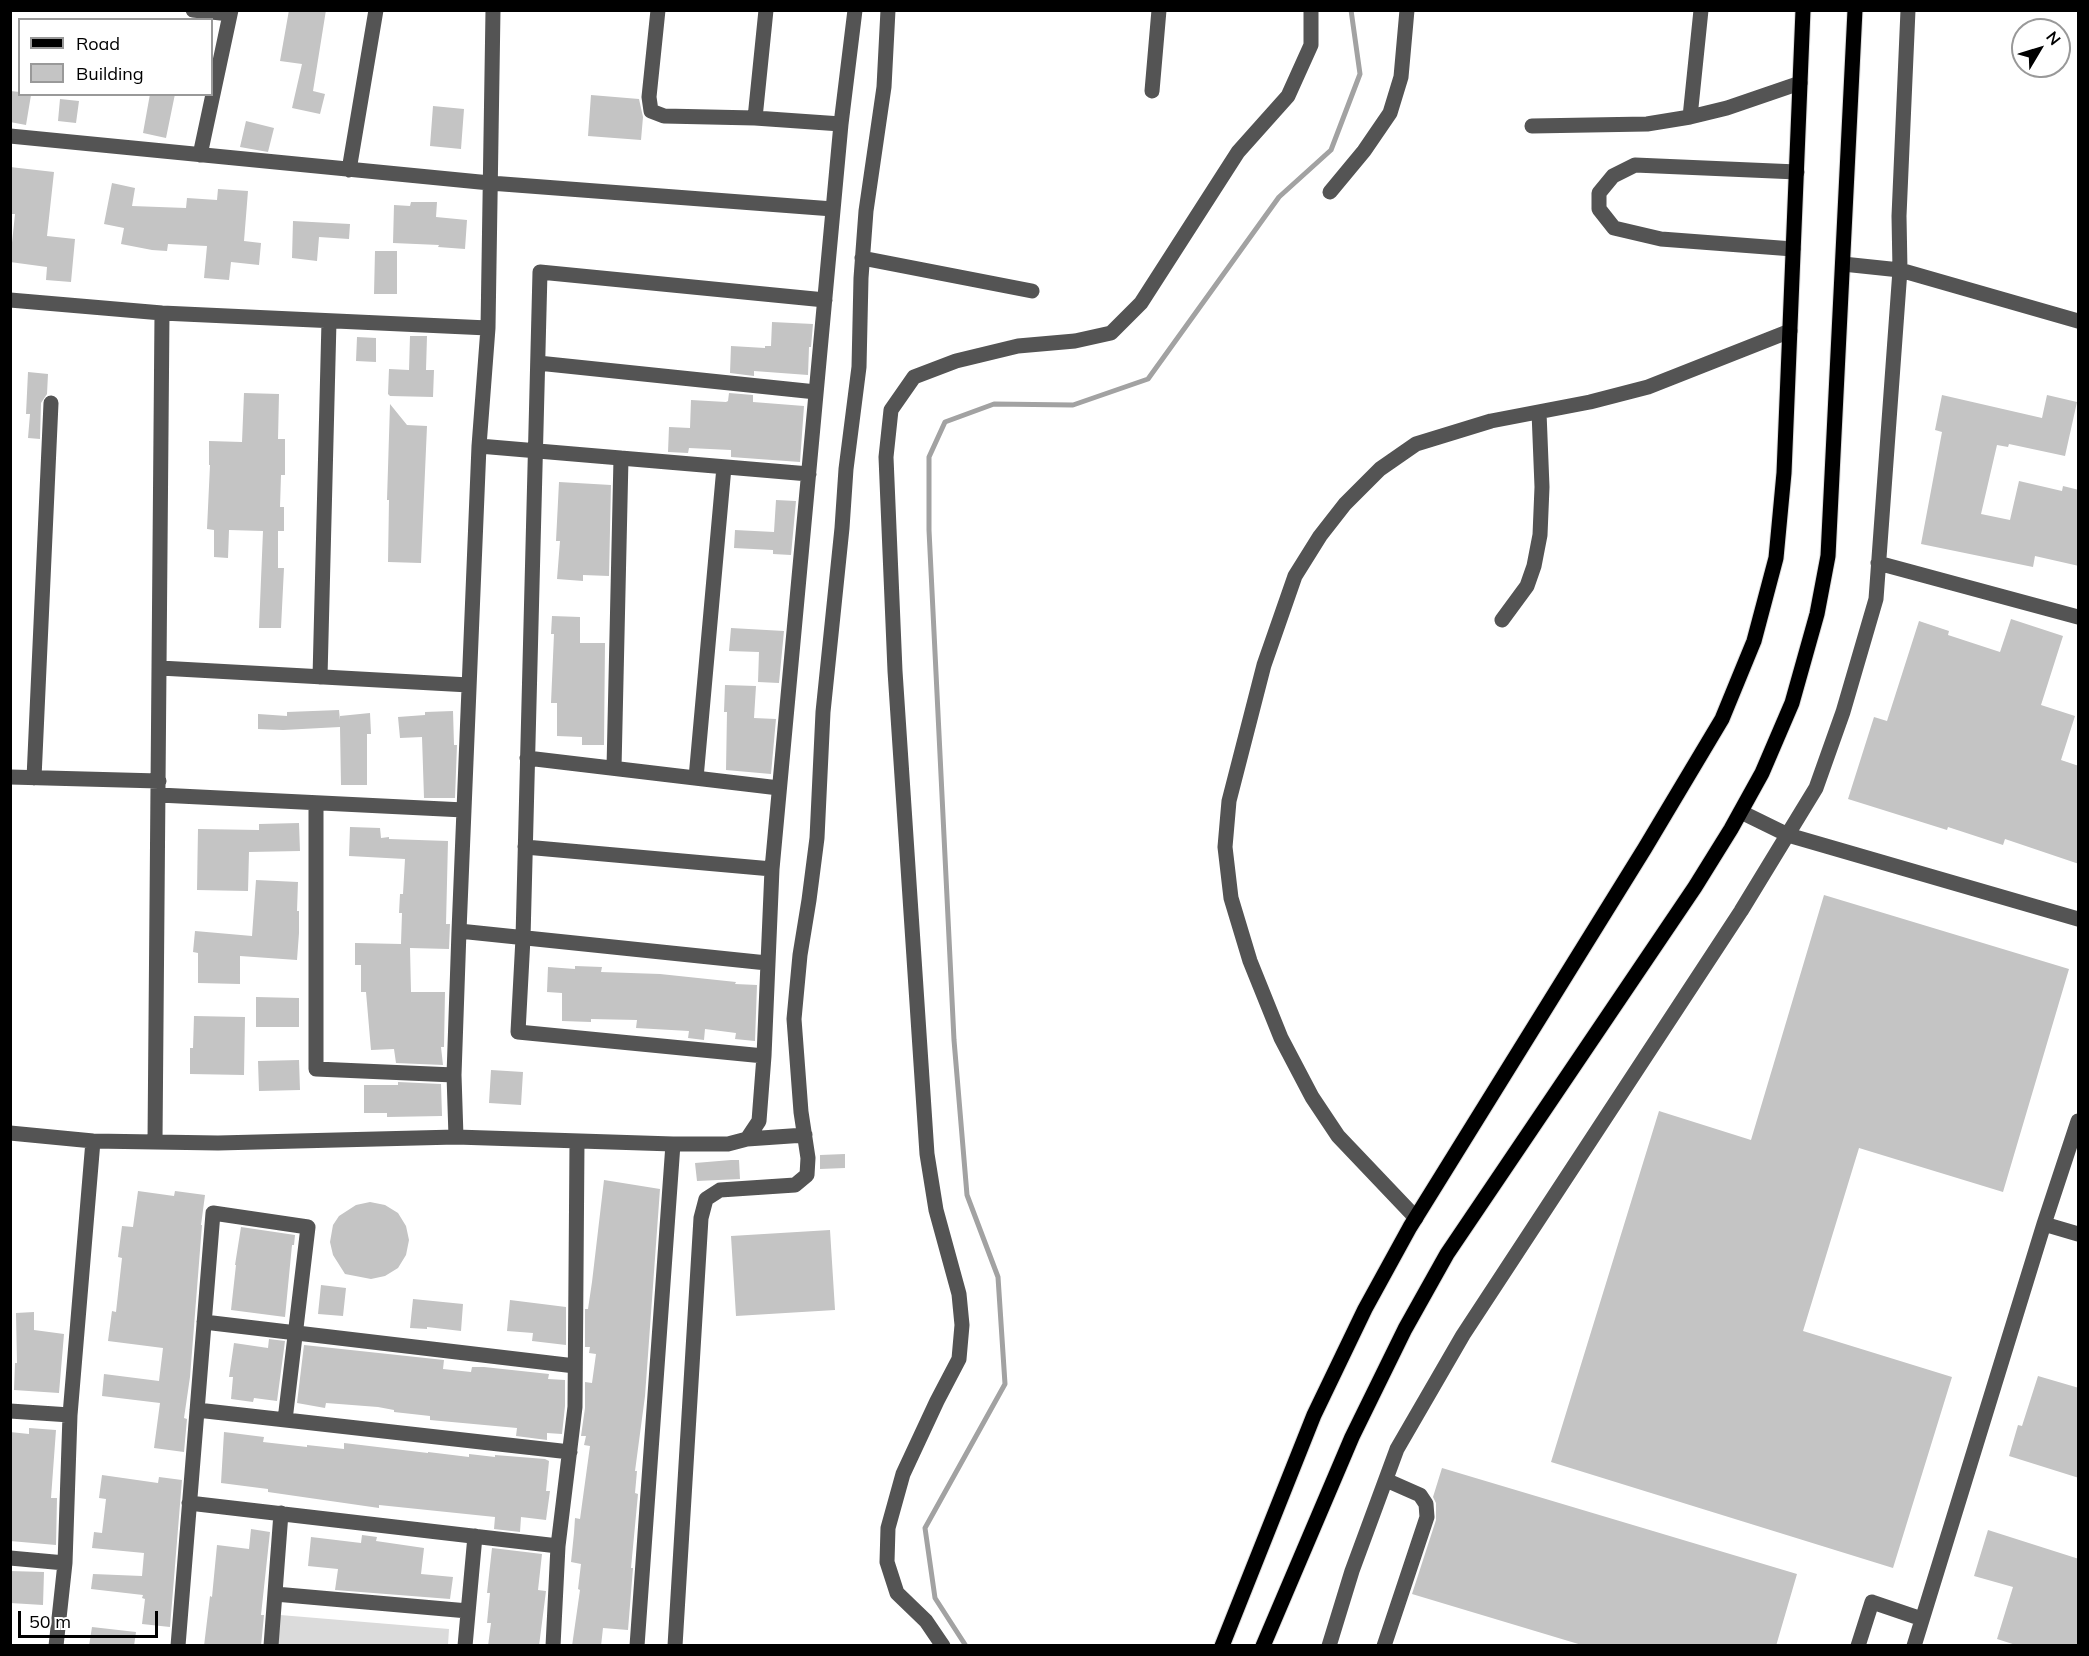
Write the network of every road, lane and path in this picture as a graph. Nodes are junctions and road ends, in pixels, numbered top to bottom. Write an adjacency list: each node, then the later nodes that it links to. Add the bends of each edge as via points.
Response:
1 (193, 10): 15 (street)
2 (376, 10): 26 (street)
3 (493, 10): 28 (street)
4 (658, 10): 21 (street, via 651,111 664,116)
5 (766, 10): 21 (street)
6 (855, 10): 22 (street)
7 (888, 10): 32 (street, via 884,87)
8 (1159, 10): 17 (street)
9 (1311, 10): 114 (street, via 1311,45 1288,96 1238,152 1141,303 1111,333 1018,346 956,361 914,377 891,410 886,457 894,648 927,1154 936,1210 959,1294 962,1325 959,1359 903,1474 888,1528 887,1562 897,1593 926,1621)
10 (1407, 10): 29 (street, via 1401,77 1390,113)
11 (1701, 10): 20 (street)
12 (1803, 10): 16 (main road)
13 (1855, 10): 33 (main road)
14 (1908, 10): 34 (street)
15 (230, 12): 18 (street)
16 (1800, 83): 20 (street); 27 (main road)
17 (1152, 91)
18 (213, 93)
19 (212, 96): 25 (street)
20 (1690, 117): 23 (street, via 1647,124)
21 (755, 118): 22 (street)
22 (841, 124): 30 (street)
23 (1532, 126)
24 (10, 136): 25 (street)
25 (200, 155): 26 (street)
26 (349, 170): 28 (street)
27 (1797, 172): 31 (main road); 31 (street, via 1635,165 1613,176 1599,193 1599,209 1614,228 1661,239)
28 (490, 183): 30 (street); 41 (street)
29 (1330, 192)
30 (833, 209): 37 (street)
31 (1794, 249): 42 (main road)
32 (862, 258): 35 (street); 79 (street, via 859,366 823,712 817,838 794,1019)
33 (1843, 264): 34 (street); 67 (main road, via 1828,556 1817,614 1792,703)
34 (1900, 270): 40 (street); 52 (street)
35 (1032, 291)
36 (10, 300): 38 (street)
37 (825, 300): 43 (street, via 540,272); 44 (street)
38 (162, 313): 39 (street); 55 (street)
39 (329, 321): 41 (street); 56 (street)
40 (2079, 321)
41 (488, 328): 47 (street)
42 (1790, 331): 46 (street, via 1648,387); 86 (main road, via 1776,558 1754,641 1722,719)
43 (538, 363): 44 (street); 48 (street)
44 (816, 392): 51 (street)
45 (51, 403): 61 (street)
46 (1539, 412): 54 (street, via 1540,535 1527,586); 86 (street, via 1491,421 1416,444 1380,469 1345,504 1295,576 1264,665 1229,801 1225,848 1231,898 1250,961 1281,1038 1338,1136)
47 (479, 446): 48 (street); 57 (street)
48 (536, 451): 49 (street); 58 (street)
49 (621, 458): 50 (street); 59 (street)
50 (724, 467): 51 (street); 62 (street)
51 (809, 474): 64 (street)
52 (1878, 563): 53 (street); 68 (street, via 1876,599 1842,712 1816,788)
53 (2079, 617)
54 (1502, 620)
55 (160, 668): 56 (street); 63 (street)
56 (320, 677): 57 (street)
57 (469, 685): 66 (street)
58 (527, 758): 59 (street); 69 (street)
59 (614, 768): 62 (street)
60 (10, 777): 61 (street)
61 (34, 778): 63 (street)
62 (696, 778): 64 (street)
63 (159, 788): 65 (street); 83 (street)
64 (779, 788): 70 (street)
65 (316, 803): 66 (street); 76 (street, via 316,1070)
66 (464, 810): 72 (street)
67 (1741, 812): 68 (street); 116 (main road, via 1695,887 1447,1254 1352,1437)
68 (1788, 835): 71 (street); 97 (street, via 1463,1335 1397,1449)
69 (525, 847): 70 (street); 73 (street)
70 (772, 869): 74 (street)
71 (2079, 919)
72 (459, 931): 73 (street); 76 (street)
73 (523, 938): 74 (street); 75 (street, via 518,1032)
74 (767, 963): 75 (street)
75 (764, 1056): 81 (street, via 759,1121)
76 (454, 1075): 80 (street)
77 (2079, 1121): 87 (street)
78 (10, 1133): 82 (street)
79 (805, 1135): 81 (street); 113 (street, via 807,1175 795,1185 720,1190 706,1199)
80 (456, 1137): 83 (street); 84 (street)
81 (747, 1139): 85 (street, via 728,1144)
82 (93, 1141): 83 (street); 94 (street)
83 (155, 1142)
84 (577, 1142): 85 (street); 91 (street)
85 (673, 1144): 112 (street)
86 (1416, 1218): 115 (main road, via 1365,1309 1314,1415)
87 (2044, 1224): 88 (street); 106 (street)
88 (2079, 1234)
89 (204, 1322): 90 (street); 90 (street, via 213,1213 308,1227); 92 (street)
90 (295, 1332): 91 (street); 95 (street)
91 (575, 1366): 96 (street)
92 (197, 1410): 95 (street); 98 (street)
93 (10, 1411): 94 (street)
94 (70, 1415): 103 (street)
95 (285, 1420): 96 (street)
96 (570, 1452): 101 (street)
97 (1386, 1480): 117 (street); 118 (street, via 1420,1495 1427,1517)
98 (189, 1503): 99 (street); 108 (street)
99 (281, 1513): 100 (street); 104 (street)
100 (475, 1536): 101 (street); 105 (street)
101 (558, 1546): 111 (street)
102 (10, 1558): 103 (street)
103 (65, 1563): 107 (street)
104 (275, 1594): 105 (street); 109 (street)
105 (468, 1611): 110 (street)
106 (1922, 1619): 119 (street, via 1872,1602); 120 (street)
107 (56, 1646)
108 (178, 1646)
109 (271, 1646)
110 (465, 1646)
111 (553, 1646)
112 (637, 1646)
113 (675, 1646)
114 (944, 1646)
115 (1222, 1646)
116 (1263, 1646)
117 (1329, 1646)
118 (1384, 1646)
119 (1858, 1646)
120 (1914, 1646)

